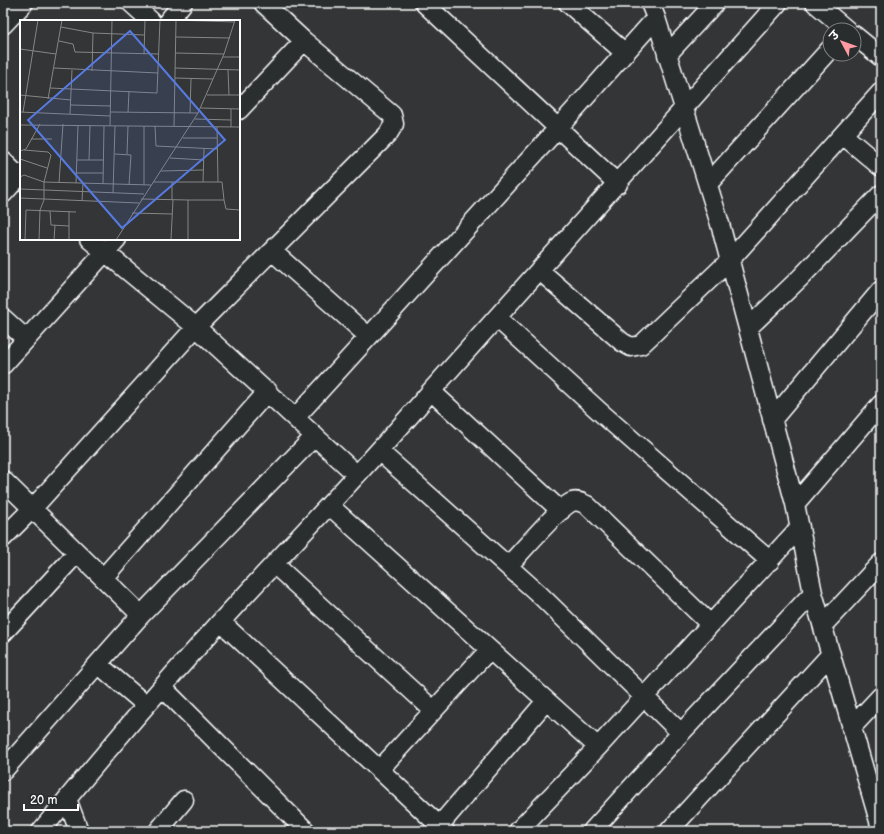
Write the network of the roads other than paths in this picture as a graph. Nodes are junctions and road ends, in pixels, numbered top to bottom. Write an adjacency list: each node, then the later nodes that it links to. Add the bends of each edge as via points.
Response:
1 (24, 3): 14 (street)
2 (131, 3): 11 (street)
3 (183, 3): 12 (street)
4 (263, 3): 15 (street)
5 (424, 3): 24 (street)
6 (568, 3): 17 (street)
7 (715, 3): 18 (street)
8 (778, 3): 22 (street)
9 (815, 3): 13 (street)
10 (653, 10): 17 (street); 18 (street)
11 (150, 20)
12 (169, 20)
13 (838, 22)
14 (3, 25)
15 (304, 41): 23 (street); 35 (street, via 392,115 394,124 388,134)
16 (862, 42): 19 (street)
17 (625, 53): 24 (street)
18 (667, 55): 22 (street)
19 (881, 57)
20 (822, 59): 30 (street)
21 (881, 92): 25 (street)
22 (684, 107): 29 (street); 30 (street)
23 (240, 109)
24 (559, 128): 29 (street); 44 (street)
25 (843, 135): 27 (street); 37 (street)
26 (3, 161): 28 (street)
27 (881, 167)
28 (20, 176): 31 (street)
29 (618, 184): 38 (street)
30 (708, 184): 37 (street)
31 (3, 194)
32 (881, 194): 43 (street)
33 (90, 240): 36 (street)
34 (116, 240): 36 (street)
35 (272, 251): 42 (street); 44 (street)
36 (104, 253): 42 (street); 45 (street)
37 (730, 260): 38 (street, via 641,345 631,347); 43 (street)
38 (539, 270): 41 (street)
39 (881, 290): 51 (street)
40 (3, 318): 45 (street)
41 (497, 318): 48 (street); 63 (street)
42 (196, 327): 47 (street); 58 (street)
43 (748, 328): 51 (street)
44 (368, 336): 50 (street)
45 (26, 339): 46 (street)
46 (3, 365)
47 (268, 391): 50 (street); 67 (street)
48 (431, 391): 53 (street); 59 (street)
49 (877, 416): 56 (street)
50 (295, 418): 52 (street)
51 (772, 420): 56 (street)
52 (315, 436): 54 (street); 69 (street)
53 (380, 452): 54 (street); 66 (street)
54 (357, 475): 57 (street)
55 (3, 480): 58 (street)
56 (795, 504): 60 (street)
57 (330, 506): 65 (street); 74 (street)
58 (33, 508): 61 (street); 62 (street)
59 (560, 511): 66 (street); 71 (street, via 572,502 579,501 587,505)
60 (800, 527): 63 (street); 68 (street)
61 (3, 538)
62 (77, 552): 67 (street); 73 (street)
63 (770, 561): 71 (street)
64 (881, 563): 72 (street)
65 (274, 564): 70 (street); 82 (street)
66 (508, 566): 79 (street)
67 (103, 578): 69 (street)
68 (813, 593): 72 (street); 84 (street)
69 (141, 615): 76 (street)
70 (221, 622): 77 (street); 86 (street)
71 (710, 624): 79 (street)
72 (823, 625): 75 (street)
73 (3, 632)
74 (489, 650): 80 (street); 82 (street)
75 (831, 654): 83 (street); 98 (street)
76 (98, 664): 81 (street); 87 (street)
77 (162, 687): 81 (street); 95 (street)
78 (881, 696): 83 (street)
79 (643, 697): 84 (street); 85 (street)
80 (546, 701): 85 (street); 90 (street)
81 (146, 705): 88 (street)
82 (433, 710): 86 (street)
83 (851, 728): 91 (street)
84 (681, 733): 97 (street)
85 (598, 747): 96 (street)
86 (380, 769): 90 (street)
87 (3, 771)
88 (67, 799): 92 (street); 93 (street)
89 (184, 800): 94 (street)
90 (442, 828)
91 (881, 828)
92 (41, 831)
93 (79, 831)
94 (158, 831)
95 (306, 831)
96 (518, 831)
97 (592, 831)
98 (670, 831)

